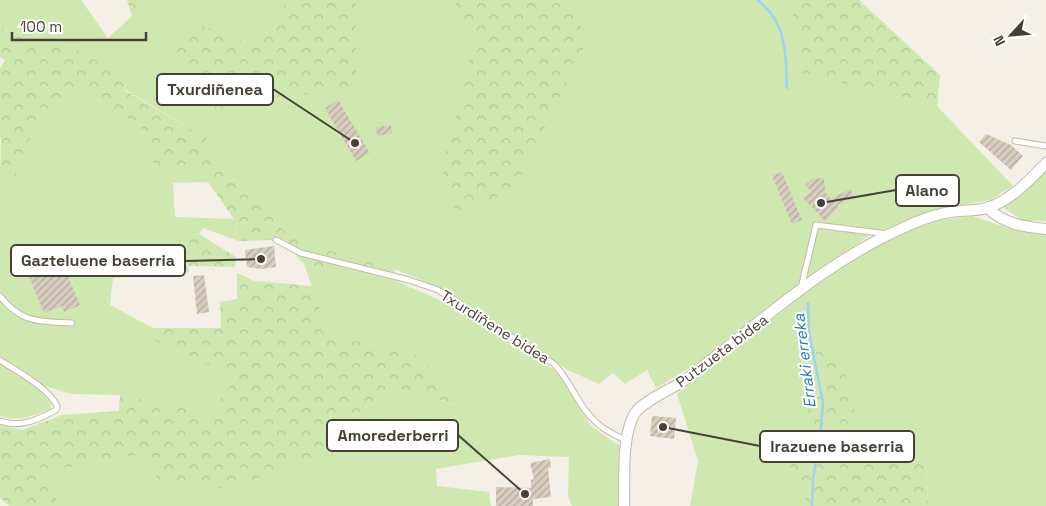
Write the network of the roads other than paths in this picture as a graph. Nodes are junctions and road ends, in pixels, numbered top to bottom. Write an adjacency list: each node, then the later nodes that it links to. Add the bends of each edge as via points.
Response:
1 (1016, 141): 2 (lane)
2 (1046, 146)
3 (1046, 163): 4 (street, Putzueta bidea, via 1021,187)
4 (988, 208): 5 (street, via 1011,223); 6 (street, Putzueta bidea, via 934,216)
5 (1046, 229)
6 (888, 234): 8 (street, Putzueta bidea, via 839,261); 8 (lane, via 816,225)
7 (276, 240): 13 (lane, Txurdiñene bidea, via 301,253 438,290 554,364 598,424)
8 (800, 289): 13 (street, Putzueta bidea, via 678,385 643,404 632,419)
9 (0, 296): 10 (lane, via 17,314 32,320)
10 (72, 324)
11 (0, 360): 12 (lane, via 46,392 57,406 46,416 23,424)
12 (0, 421)
13 (627, 441): 14 (street, Putzueta bidea)
14 (624, 506)

